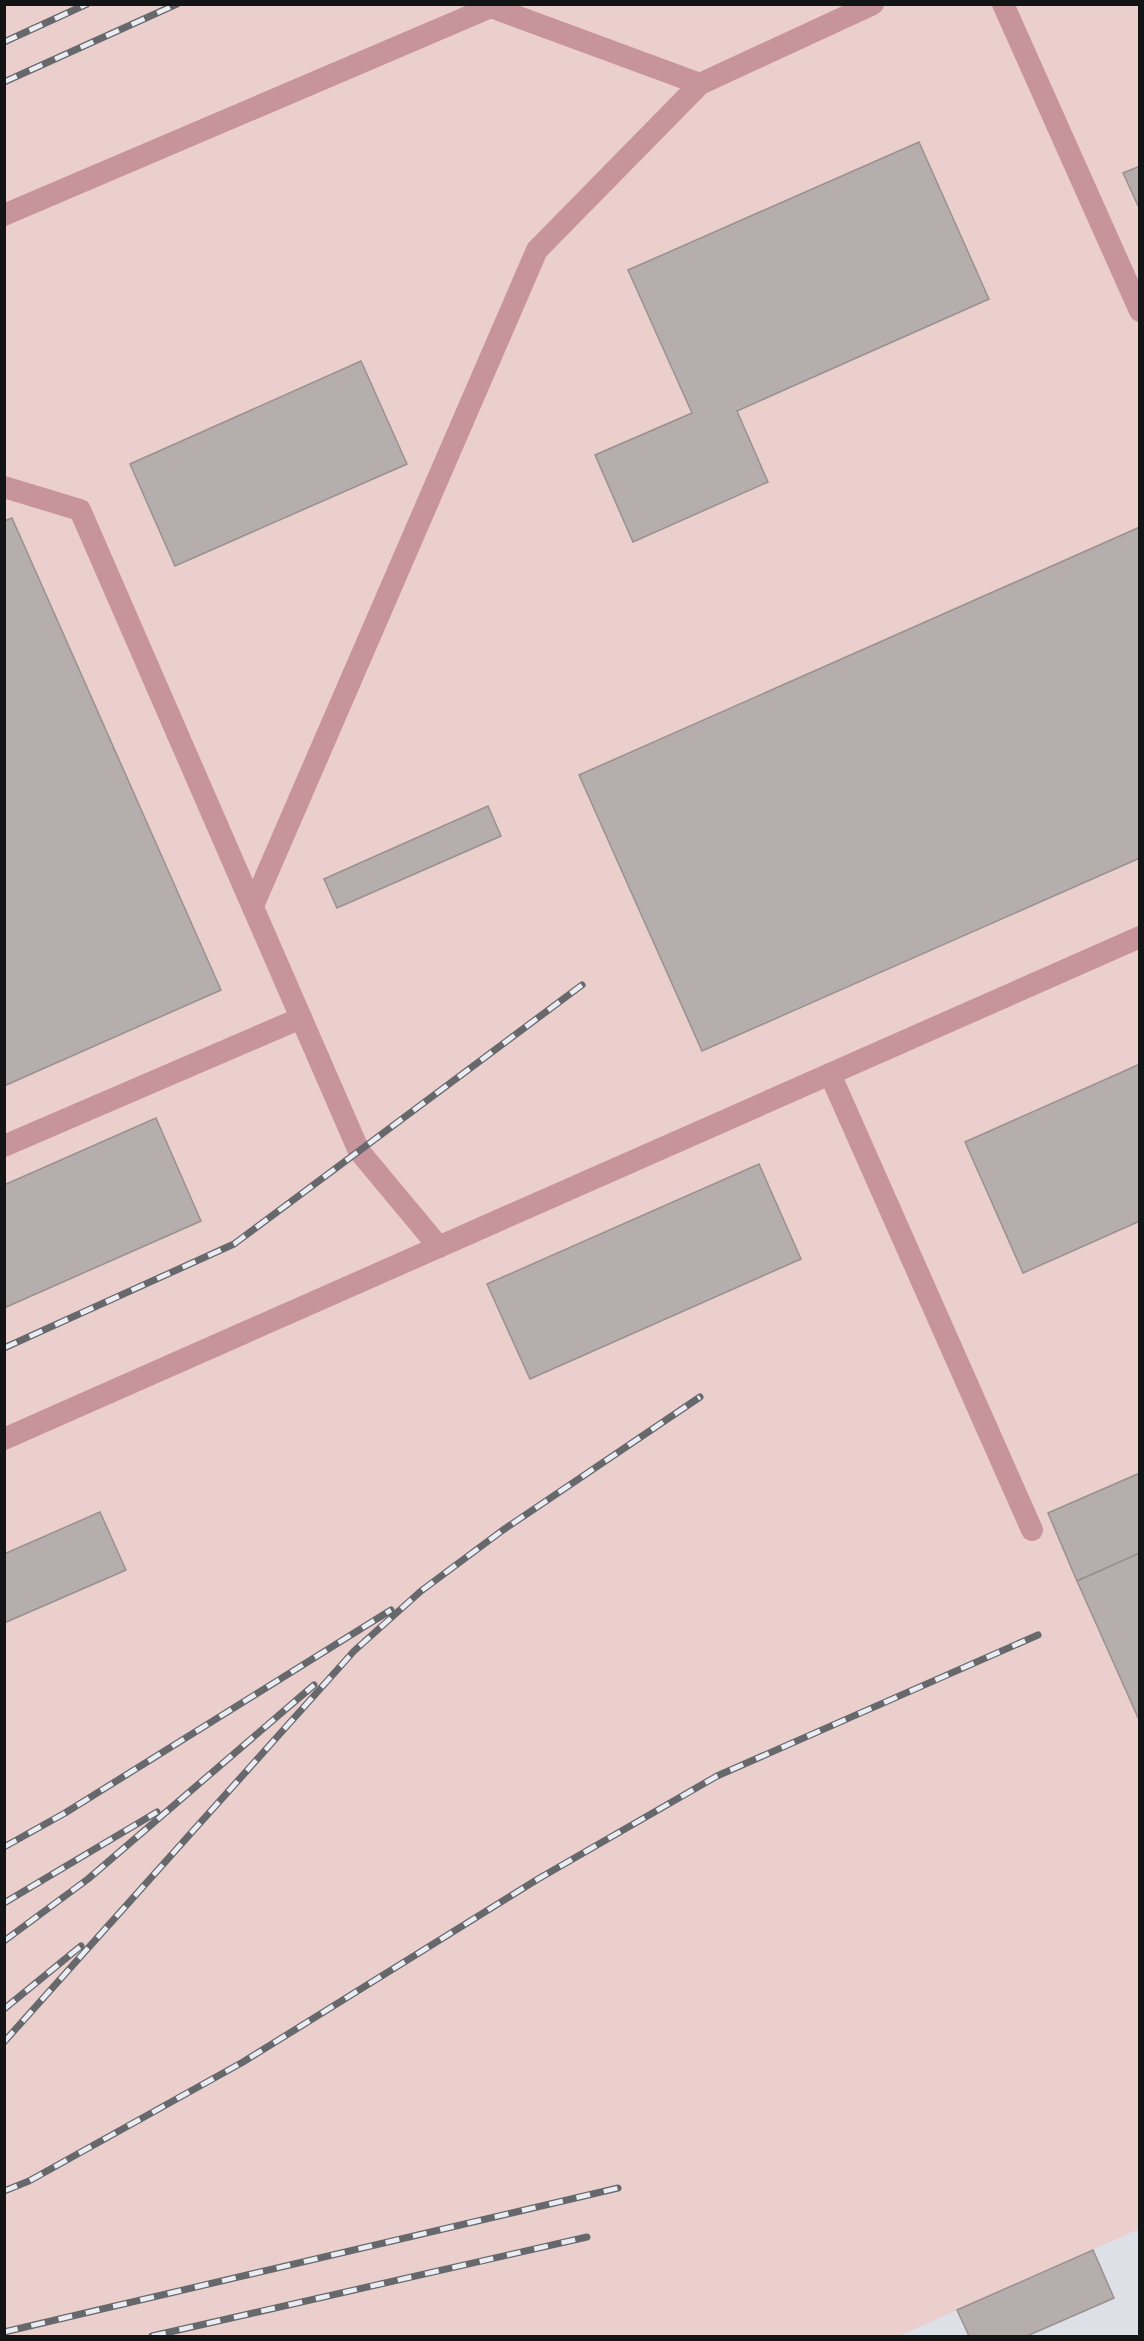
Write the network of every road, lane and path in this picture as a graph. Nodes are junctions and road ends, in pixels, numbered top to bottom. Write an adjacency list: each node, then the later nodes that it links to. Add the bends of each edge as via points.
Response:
1 (873, 4): 3 (lane)
2 (1003, 4): 5 (lane)
3 (700, 84): 4 (lane, via 492,7); 7 (lane, via 537,250)
4 (4, 215)
5 (1140, 311)
6 (4, 487): 7 (lane, via 80,510)
7 (253, 906): 9 (lane)
8 (1140, 937): 10 (lane)
9 (301, 1018): 11 (lane); 12 (lane, via 359,1151)
10 (830, 1074): 12 (lane); 14 (lane)
11 (4, 1146)
12 (439, 1247): 13 (lane)
13 (4, 1439)
14 (1032, 1530)

